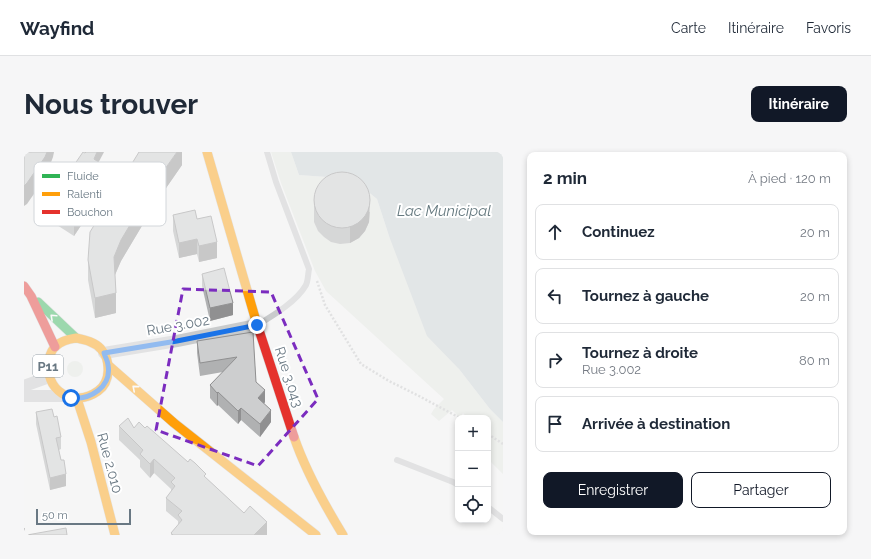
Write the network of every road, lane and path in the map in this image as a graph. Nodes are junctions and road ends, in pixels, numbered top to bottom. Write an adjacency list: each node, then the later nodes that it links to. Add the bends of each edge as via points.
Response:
1 (206, 152): 6 (main road, Rue 3.043)
2 (267, 152): 6 (lane, via 309,269 307,284 297,296)
3 (316, 276): 16 (path, via 325,305 361,364)
4 (24, 286): 5 (main road, P11)
5 (31, 296): 7 (main road, P11, one-way to 5); 8 (main road, P11)
6 (257, 325): 9 (street, Rue 3.002); 28 (main road, Rue 3.043, via 300,454 323,502)
7 (76, 338): 8 (main road, P11); 9 (main road, P11, via 92,341)
8 (55, 347): 11 (main road, P11, via 48,361)
9 (104, 353): 10 (main road, P11)
10 (108, 365): 14 (main road, P11, via 108,384 93,398); 18 (main road, one-way to 10)
11 (49, 378): 12 (street); 14 (main road, P11, via 55,389)
12 (24, 386)
13 (24, 396): 14 (street)
14 (71, 397): 20 (main road, Rue 2.010)
15 (130, 397): 18 (main road)
16 (455, 415)
17 (92, 418): 20 (main road)
18 (174, 423): 27 (main road)
19 (491, 436): 21 (path)
20 (91, 442): 26 (main road, Rue 2.010)
21 (503, 444)
22 (397, 460): 23 (lane)
23 (455, 483)
24 (491, 509): 25 (lane)
25 (503, 519)
26 (116, 535)
27 (316, 535)
28 (343, 535)

